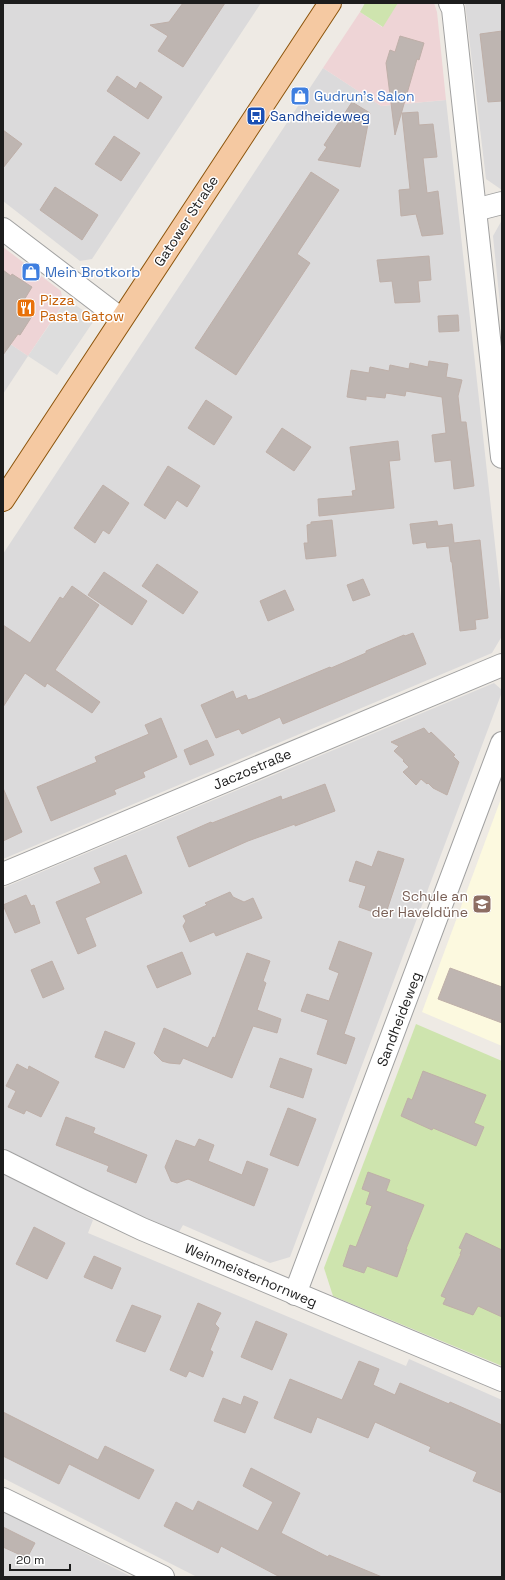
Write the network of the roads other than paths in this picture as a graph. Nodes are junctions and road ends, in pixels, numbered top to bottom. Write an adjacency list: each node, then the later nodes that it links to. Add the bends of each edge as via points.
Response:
1 (330, 3): 6 (main road, Gatower Straße)
2 (450, 3): 4 (street, via 453,9)
3 (502, 203): 4 (street)
4 (475, 210): 7 (street)
5 (3, 229): 6 (street)
6 (122, 319): 8 (main road, Gatower Straße)
7 (502, 457)
8 (3, 500)
9 (502, 665): 11 (street, Jaczostraße)
10 (502, 743): 13 (street, Sandheideweg)
11 (3, 874)
12 (3, 1161): 13 (street, Weinmeisterhornweg, via 142,1229)
13 (295, 1294): 14 (street, Weinmeisterhornweg)
14 (502, 1380)
15 (3, 1499): 16 (street)
16 (163, 1577)

